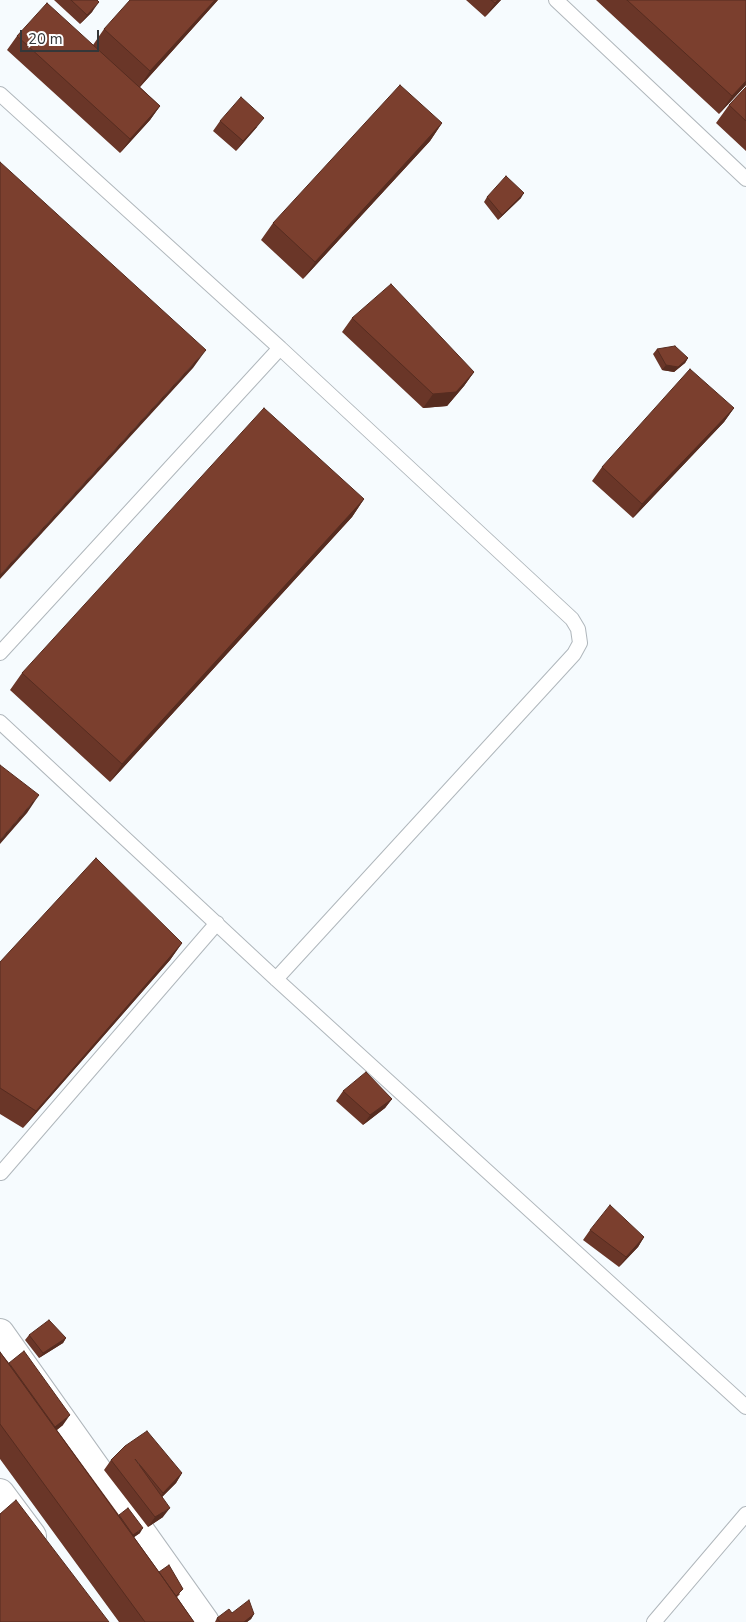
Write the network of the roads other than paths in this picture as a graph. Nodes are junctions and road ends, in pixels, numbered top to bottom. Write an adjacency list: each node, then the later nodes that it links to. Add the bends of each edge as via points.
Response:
1 (556, 0): 3 (lane)
2 (0, 94): 4 (lane)
3 (746, 179)
4 (280, 348): 5 (lane); 8 (lane, via 572,619 578,629 580,643 574,654)
5 (0, 653)
6 (0, 722): 7 (lane)
7 (217, 922): 8 (lane); 9 (lane)
8 (276, 979): 11 (lane)
9 (1, 1173)
10 (0, 1333): 15 (street)
11 (746, 1407)
12 (2, 1499): 14 (street)
13 (746, 1514): 16 (lane)
14 (44, 1553)
15 (205, 1622)
16 (654, 1622)

